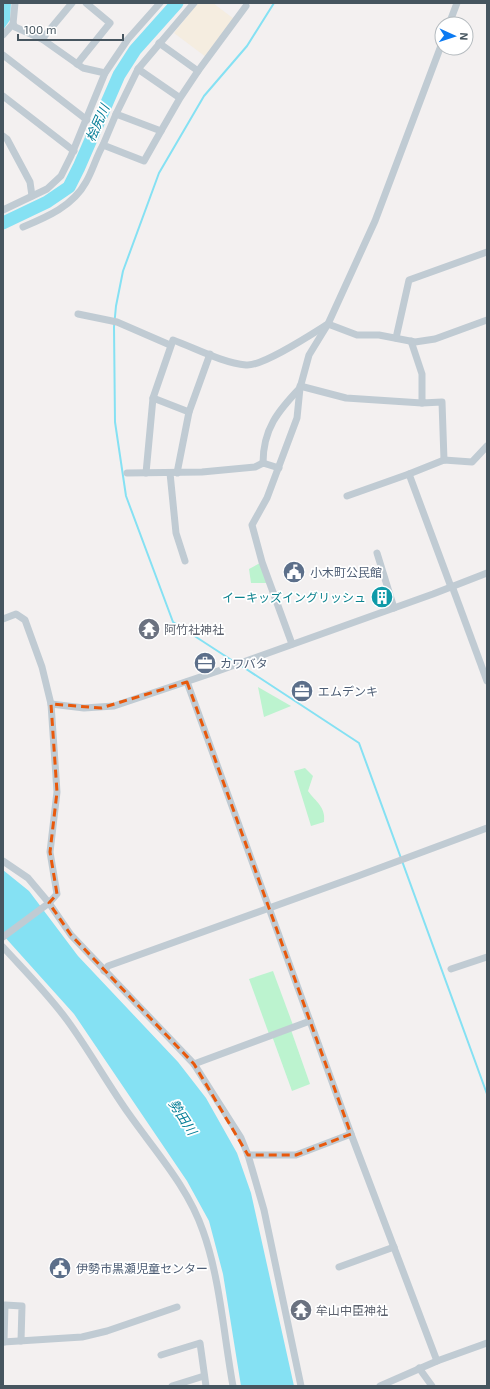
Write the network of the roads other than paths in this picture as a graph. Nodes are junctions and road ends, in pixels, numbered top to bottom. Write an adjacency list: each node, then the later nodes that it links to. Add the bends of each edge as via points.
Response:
1 (15, 3): 9 (street)
2 (72, 3): 11 (street)
3 (86, 3): 15 (street, via 110,23)
4 (160, 3): 18 (street, via 128,39)
5 (194, 3): 12 (street)
6 (457, 3): 8 (street)
7 (245, 4): 17 (street)
8 (452, 16)
9 (13, 24): 10 (street); 11 (street)
10 (3, 35)
11 (42, 39): 15 (street)
12 (159, 43): 16 (street); 17 (street)
13 (3, 55): 22 (street)
14 (437, 56): 35 (street, via 376,221)
15 (77, 64): 18 (street)
16 (138, 69): 20 (street); 21 (street)
17 (198, 71): 20 (street)
18 (104, 73): 22 (street)
19 (3, 96): 26 (street)
20 (180, 98): 23 (street)
21 (116, 114): 23 (street); 25 (street)
22 (86, 120): 26 (street)
23 (161, 131): 25 (street, via 144,161)
24 (3, 136): 27 (street)
25 (103, 145): 31 (street, via 90,175 78,194 52,214)
26 (74, 150): 28 (street, via 61,176)
27 (31, 185): 28 (street); 29 (street)
28 (49, 187): 29 (street)
29 (32, 196): 30 (street)
30 (3, 210)
31 (23, 227)
32 (487, 252): 36 (street, via 409,280)
33 (78, 314): 38 (street, via 115,321)
34 (487, 320): 37 (street, via 435,340)
35 (328, 324): 36 (street, via 357,335); 39 (street, via 261,362 247,366); 40 (street, via 309,355)
36 (396, 338): 37 (street)
37 (411, 341): 42 (street, via 422,374)
38 (170, 344): 39 (street, via 173,340); 41 (street)
39 (210, 354): 43 (street)
40 (300, 387): 42 (street, via 346,398); 46 (street, via 278,412 269,430); 47 (street, via 297,418)
41 (153, 398): 43 (street); 49 (street)
42 (422, 403): 45 (street, via 442,402)
43 (189, 412): 50 (street)
44 (487, 446): 45 (street, via 472,462)
45 (444, 460): 51 (street)
46 (263, 463): 47 (street); 50 (street, via 255,467)
47 (279, 468): 59 (street, via 267,498 254,520 252,532)
48 (127, 473): 49 (street)
49 (146, 473): 50 (street)
50 (174, 473): 54 (street, via 176,533)
51 (409, 474): 52 (street); 56 (street)
52 (347, 496)
53 (376, 553): 57 (street)
54 (185, 561)
55 (487, 573): 56 (street)
56 (452, 586): 57 (street); 60 (street)
57 (394, 608): 59 (street)
58 (3, 619): 62 (street, via 16,614 25,620 42,667)
59 (292, 644): 61 (street)
60 (487, 681)
61 (187, 682): 62 (street, via 114,706 101,708); 66 (street)
62 (51, 704): 65 (street, via 57,792 50,852 57,894)
63 (487, 828): 66 (street)
64 (3, 861): 65 (street, via 28,878)
65 (48, 903): 67 (street); 71 (street, via 71,935)
66 (268, 907): 71 (street, via 108,966); 72 (street)
67 (3, 937)
68 (3, 947): 89 (street, via 67,1020 128,1113 182,1187 204,1232 226,1336)
69 (487, 956): 70 (street)
70 (451, 969)
71 (104, 971): 73 (street)
72 (310, 1021): 73 (street); 74 (street)
73 (194, 1064): 75 (street, via 241,1138)
74 (351, 1134): 75 (street, via 296,1155); 76 (street)
75 (248, 1155): 90 (street, via 264,1210)
76 (394, 1247): 77 (street); 84 (street)
77 (339, 1267)
78 (176, 1307): 80 (street, via 82,1337)
79 (4, 1318): 80 (street, via 5,1305 22,1306); 81 (street)
80 (21, 1341): 81 (street)
81 (3, 1342)
82 (487, 1342): 84 (street)
83 (161, 1355): 86 (street, via 200,1343)
84 (437, 1361): 85 (street)
85 (419, 1368): 91 (street); 92 (street)
86 (204, 1376): 87 (street); 88 (street)
87 (172, 1386)
88 (206, 1386)
89 (233, 1386)
90 (301, 1386)
91 (380, 1386)
92 (432, 1386)

